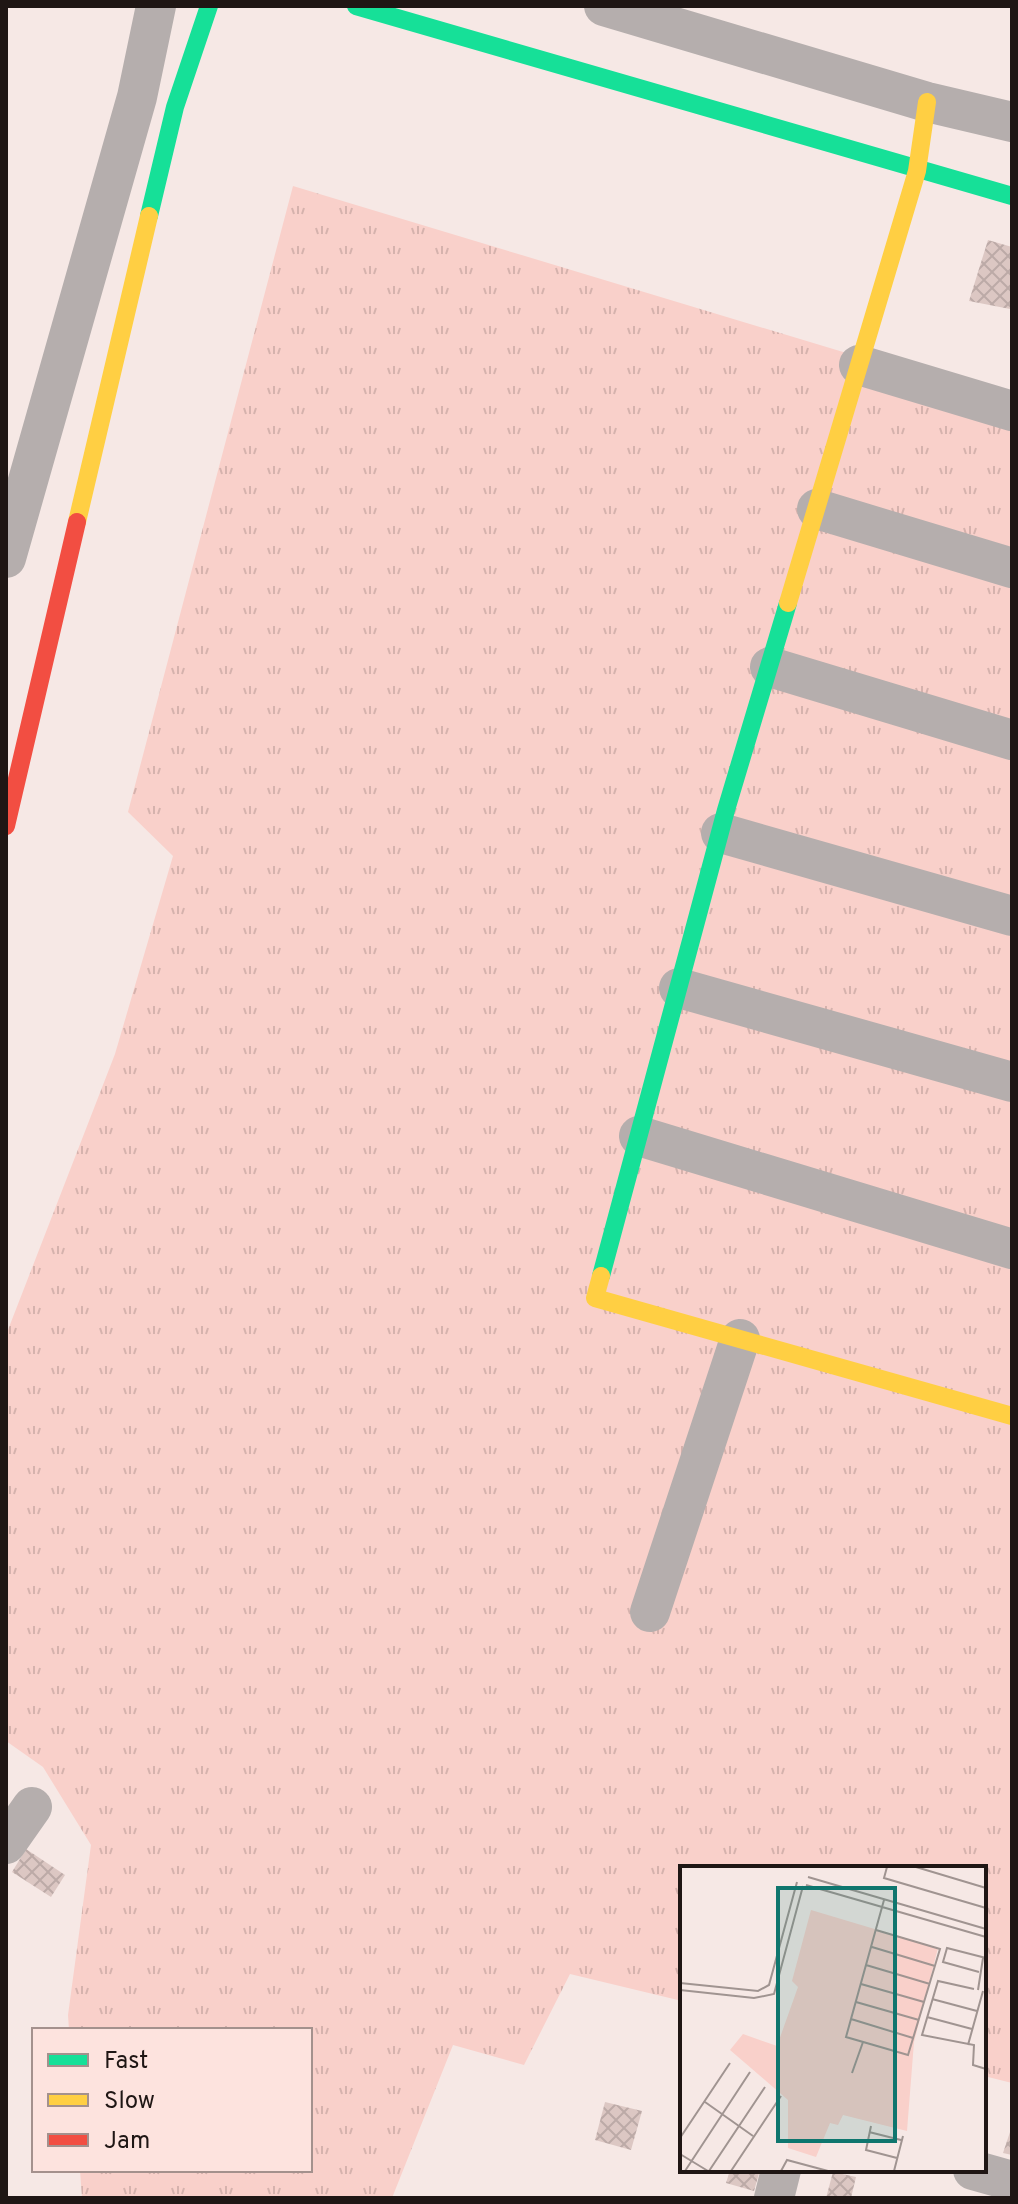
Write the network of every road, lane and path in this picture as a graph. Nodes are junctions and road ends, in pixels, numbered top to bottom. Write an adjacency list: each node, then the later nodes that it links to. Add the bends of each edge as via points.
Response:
1 (156, 6): 12 (street, via 137,97)
2 (209, 6): 16 (street, via 175,107)
3 (356, 6): 7 (street)
4 (604, 6): 5 (street)
5 (927, 102): 6 (street); 7 (street)
6 (1012, 122)
7 (917, 171): 8 (street); 9 (street)
8 (1012, 196)
9 (859, 365): 10 (street); 11 (street)
10 (1012, 411)
11 (817, 509): 13 (street); 14 (street)
12 (6, 558)
13 (1012, 568)
14 (770, 667): 15 (street); 17 (street)
15 (1012, 740)
16 (6, 826)
17 (721, 833): 18 (street); 19 (street)
18 (1012, 916)
19 (679, 988): 20 (street); 21 (street)
20 (1012, 1082)
21 (639, 1136): 22 (street); 23 (street, via 595,1298)
22 (1012, 1249)
23 (740, 1339): 24 (street); 25 (street)
24 (1012, 1416)
25 (650, 1612)
26 (32, 1807): 27 (street)
27 (6, 1844)
28 (780, 2172): 31 (street)
29 (980, 2172): 30 (street)
30 (1012, 2181)
31 (774, 2198)

